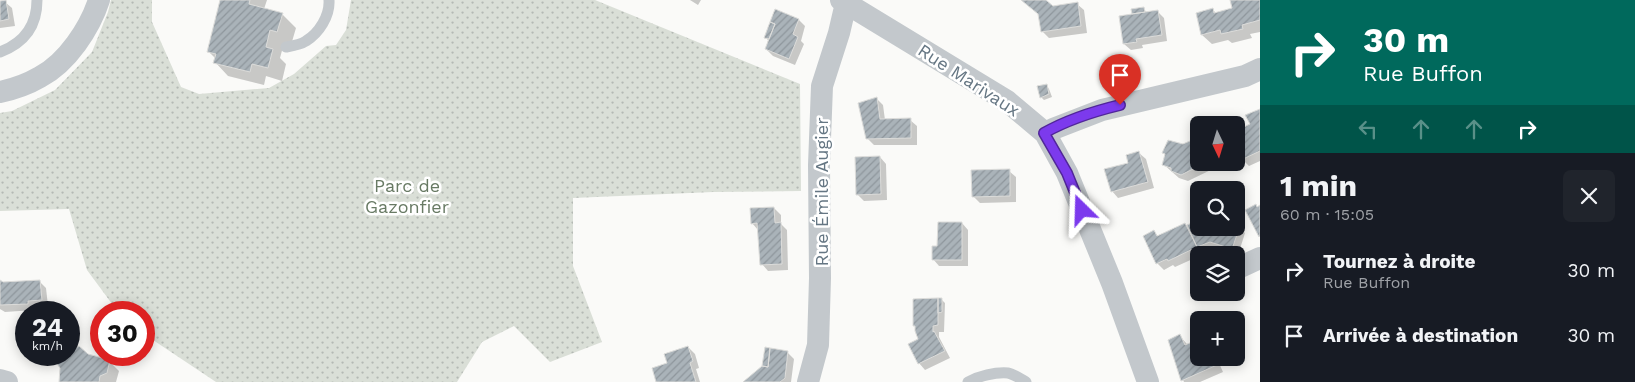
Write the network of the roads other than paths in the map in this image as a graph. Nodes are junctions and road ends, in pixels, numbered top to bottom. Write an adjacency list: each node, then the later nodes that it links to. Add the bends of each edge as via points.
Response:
1 (37, 0): 6 (lane, via 37,14 26,35 12,48)
2 (99, 0): 8 (street, via 85,30 63,59 42,76)
3 (329, 0): 5 (lane, via 330,10 317,31 304,42)
4 (843, 2): 9 (street, Rue Marivaux, via 1007,100); 14 (street, Rue Émile Augier, via 839,33 822,86 818,165 818,345)
5 (286, 47)
6 (0, 52)
7 (1260, 69): 9 (street, via 1245,76 1102,110)
8 (0, 92)
9 (1044, 133): 17 (street, Rue Marivaux, via 1067,173)
10 (1260, 258): 11 (street)
11 (1245, 265)
12 (0, 380): 13 (street)
13 (7, 382)
14 (808, 382)
15 (968, 382): 16 (lane, via 992,374 1010,373)
16 (1026, 382)
17 (1148, 382)

